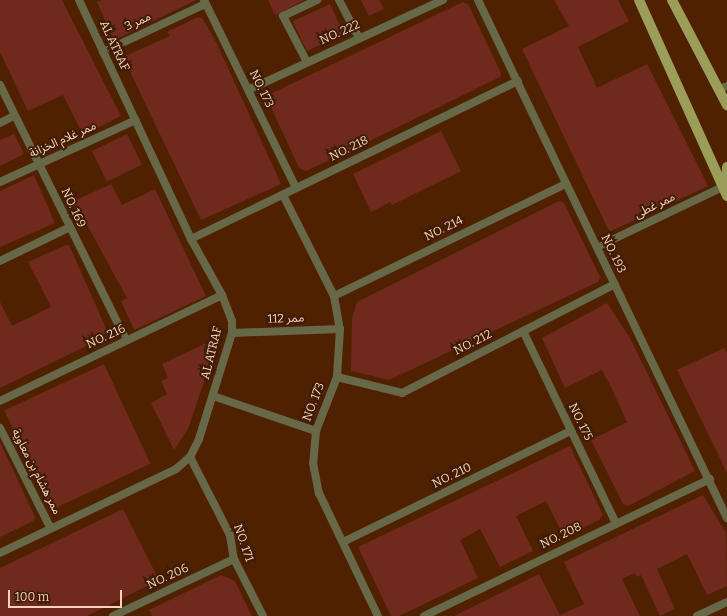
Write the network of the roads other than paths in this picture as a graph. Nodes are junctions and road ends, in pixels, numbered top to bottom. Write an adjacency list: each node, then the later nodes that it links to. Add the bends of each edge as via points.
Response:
1 (79, 0): 10 (street, AL ATRAF)
2 (318, 0): 11 (street, via 283,16)
3 (339, 0): 9 (street)
4 (443, 0): 9 (street, NO. 222)
5 (478, 0): 12 (street, NO. 193)
6 (639, 0): 25 (main road)
7 (672, 0): 14 (main road)
8 (205, 2): 10 (street, ممر 3); 15 (street, NO. 173)
9 (359, 38): 11 (street, NO. 222)
10 (103, 52): 18 (street, AL ATRAF)
11 (307, 62): 15 (street, NO. 222)
12 (518, 81): 23 (street, NO. 193); 24 (street, NO. 218)
13 (0, 85): 17 (street, NO. 169)
14 (723, 88): 16 (main road)
15 (248, 90): 24 (street, NO. 173)
16 (727, 105)
17 (14, 116): 19 (street); 20 (street, NO. 169)
18 (136, 120): 20 (street, ممر غلام الخزانة); 28 (street, AL ATRAF)
19 (0, 123)
20 (39, 164): 22 (street, ممر غلام الخزانة); 27 (street, NO. 169)
21 (727, 167): 25 (main road)
22 (0, 182)
23 (566, 184): 29 (street, NO. 193); 33 (street, NO. 214)
24 (296, 188): 26 (street, NO. 218)
25 (726, 188): 29 (street, ممر غطى)
26 (283, 195): 28 (street, NO. 218); 33 (street, NO. 173)
27 (68, 228): 30 (street); 37 (street, NO. 169)
28 (191, 239): 32 (street, AL ATRAF)
29 (597, 247): 31 (street, NO. 193)
30 (0, 261)
31 (615, 284): 35 (street, NO. 212); 45 (street, NO. 193)
32 (222, 294): 36 (street, AL ATRAF, via 232,321); 37 (street, NO. 216)
33 (334, 296): 34 (street, NO. 173)
34 (340, 329): 36 (street, ممر 112); 38 (street, NO. 173)
35 (523, 332): 38 (street, NO. 212, via 402,393); 43 (street, NO. 175)
36 (232, 333): 39 (street, AL ATRAF)
37 (126, 340): 40 (street, NO. 216)
38 (336, 377): 42 (street, NO. 173)
39 (214, 396): 42 (street); 44 (street, AL ATRAF)
40 (0, 401)
41 (0, 428): 48 (street, ممر هشام بن معاوية)
42 (316, 431): 49 (street, NO. 173, via 313,463 319,493)
43 (571, 431): 47 (street, NO. 175); 49 (street, NO. 210)
44 (190, 457): 48 (street, AL ATRAF, via 176,469); 51 (street, NO. 171, via 230,535)
45 (710, 479): 46 (street, NO. 193); 47 (street, NO. 208)
46 (727, 518)
47 (616, 523): 56 (street, NO. 208)
48 (50, 527): 50 (street, AL ATRAF)
49 (343, 542): 55 (street, NO. 173)
50 (0, 553)
51 (234, 559): 53 (street, NO. 206); 54 (street, NO. 171)
52 (727, 602): 57 (street)
53 (113, 616)
54 (263, 616)
55 (378, 616)
56 (424, 616)
57 (697, 616)

